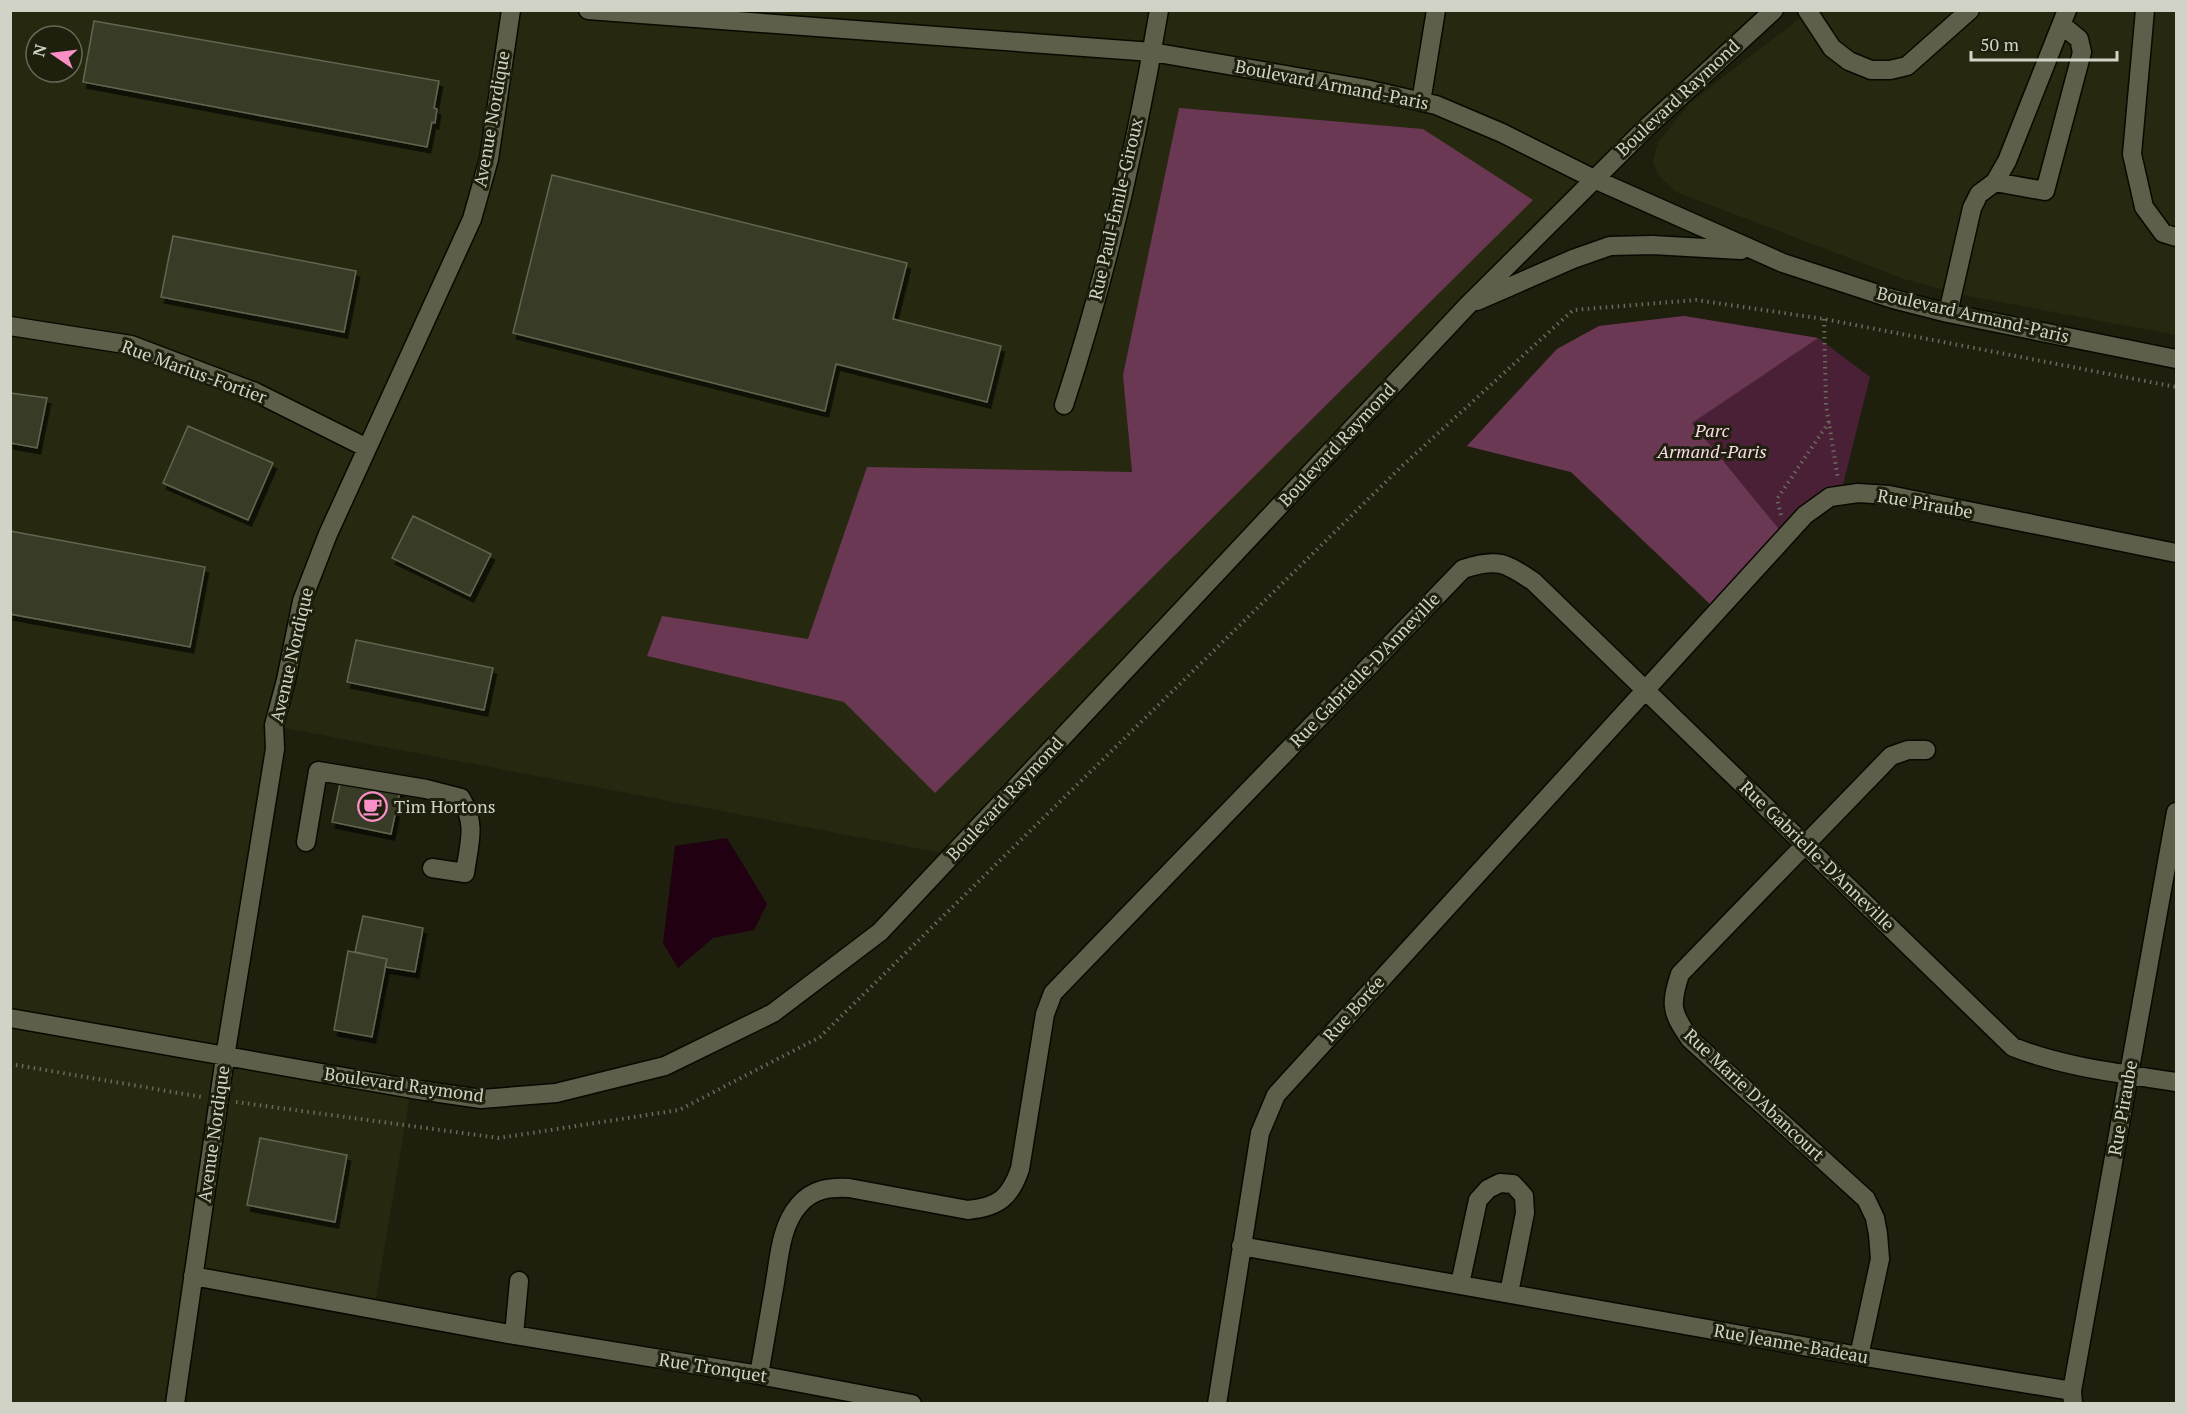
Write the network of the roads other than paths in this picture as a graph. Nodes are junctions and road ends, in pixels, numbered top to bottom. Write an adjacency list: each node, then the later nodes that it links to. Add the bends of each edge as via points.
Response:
1 (511, 10): 21 (street, Avenue Nordique, via 489,159 472,219)
2 (588, 10): 10 (street, Boulevard Armand-Paris)
3 (1159, 10): 10 (street, Rue Paul-Émile-Giroux)
4 (1436, 10): 11 (street)
5 (1773, 10): 12 (street, Boulevard Raymond)
6 (1807, 10): 7 (street, via 1832,48 1871,70 1907,66)
7 (1970, 10)
8 (2145, 10): 14 (street, via 2132,154 2144,207 2163,233)
9 (2064, 18): 13 (street); 13 (street, via 2079,39 2082,52 2045,190)
10 (1152, 52): 11 (street, Boulevard Armand-Paris); 20 (street, Rue Paul-Émile-Giroux, via 1114,230)
11 (1421, 102): 12 (street, Boulevard Armand-Paris, via 1502,133)
12 (1594, 179): 15 (street, Boulevard Armand-Paris); 16 (street, Boulevard Raymond)
13 (1995, 182): 17 (street, via 1979,194 1972,208)
14 (2176, 237)
15 (1752, 250): 16 (street, via 1610,246); 17 (street, Boulevard Armand-Paris, via 1893,299)
16 (1467, 306): 30 (street, Boulevard Raymond, via 880,932 773,1013 665,1066 556,1093 481,1099)
17 (1948, 313): 19 (street, Boulevard Armand-Paris)
18 (10, 326): 21 (street, Rue Marius-Fortier, via 131,345 255,392)
19 (2176, 359)
20 (1064, 405)
21 (367, 448): 30 (street, Avenue Nordique, via 302,601 274,725 275,748)
22 (2176, 553): 23 (street, Rue Piraube, via 1889,495 1858,493 1830,497 1805,515)
23 (1645, 690): 27 (street, Rue Gabrielle-D'Anneville); 33 (street, Rue Borée, via 1276,1095 1260,1133); 40 (street, Rue Gabrielle-D'Anneville, via 1518,570 1503,563 1485,562 1463,569 1053,993 1045,1014 1020,1170 1003,1199 986,1208 969,1210 833,1187 815,1192 800,1203 790,1218 783,1242)
24 (1926, 750): 27 (street, Rue Marie D'Abancourt, via 1908,750 1891,756)
25 (2176, 812): 31 (street, Rue Piraube)
26 (306, 842): 28 (street, via 318,771 426,789 461,798 472,824 465,873)
27 (1805, 845): 31 (street, Rue Gabrielle-D'Anneville, via 2013,1047 2077,1067); 39 (street, Rue Marie D'Abancourt, via 1680,974 1673,1009 1690,1039 1866,1199 1875,1218 1880,1259)
28 (432, 868)
29 (10, 1018): 30 (street, Boulevard Raymond)
30 (225, 1057): 34 (street, Avenue Nordique)
31 (2129, 1075): 32 (street, Rue Gabrielle-D'Anneville); 41 (street, Rue Piraube)
32 (2176, 1082)
33 (1241, 1246): 36 (street, Rue Jeanne-Badeau); 44 (street, Rue Borée)
34 (193, 1276): 38 (street, Rue Tronquet); 42 (street, Avenue Nordique)
35 (519, 1281): 38 (street)
36 (1460, 1284): 37 (street, Rue Jeanne-Badeau); 37 (street, via 1478,1200 1500,1183 1514,1184 1524,1196 1525,1213)
37 (1509, 1293): 39 (street, Rue Jeanne-Badeau)
38 (514, 1335): 40 (street, Rue Tronquet)
39 (1859, 1356): 41 (street, Rue Jeanne-Badeau)
40 (759, 1375): 43 (street, Rue Tronquet)
41 (2072, 1397)
42 (175, 1404)
43 (912, 1404)
44 (1217, 1404)

